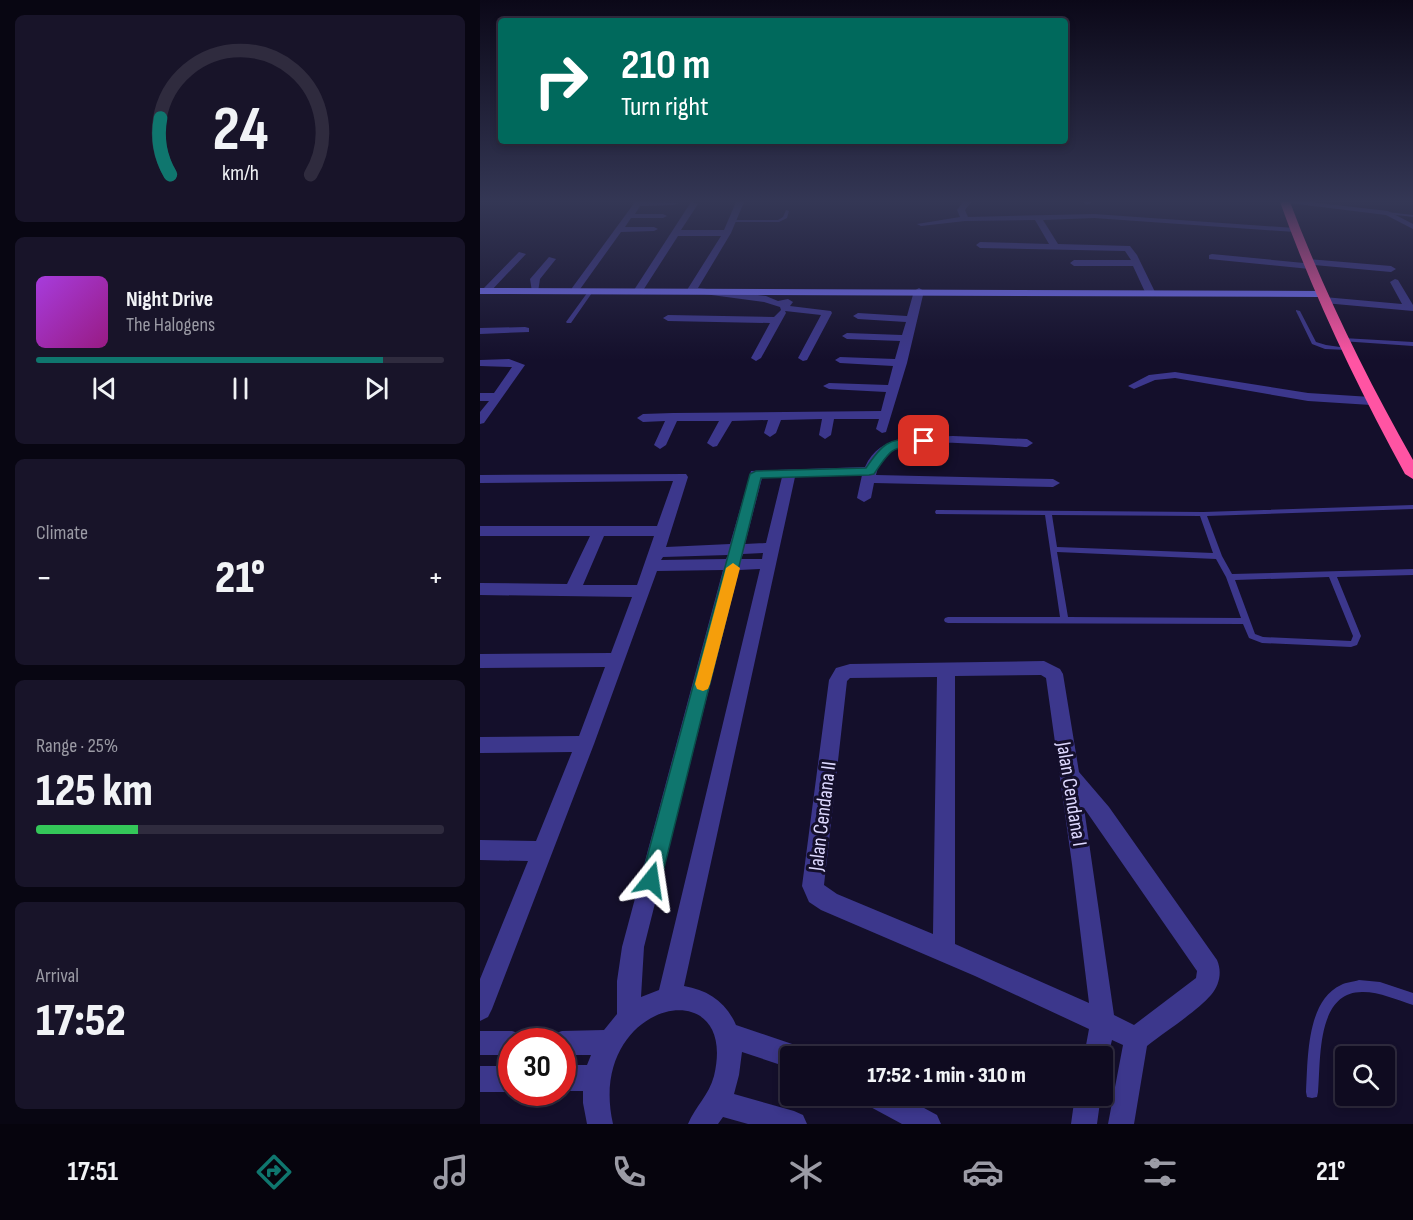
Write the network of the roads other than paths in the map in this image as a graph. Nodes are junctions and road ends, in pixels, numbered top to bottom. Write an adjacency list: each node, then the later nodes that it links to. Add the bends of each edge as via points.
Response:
1 (522, 254): 19 (street)
2 (601, 254): 15 (street)
3 (662, 254): 17 (street)
4 (714, 254): 18 (street)
5 (1132, 254): 10 (street)
6 (1305, 254): 11 (highway)
7 (1212, 257): 11 (street)
8 (552, 259): 14 (street, via 535,279)
9 (1074, 263): 10 (street)
10 (1136, 263): 22 (street)
11 (1309, 264): 12 (street); 23 (highway)
12 (1391, 269)
13 (1395, 282): 25 (street)
14 (535, 290): 15 (street); 19 (street)
15 (575, 290): 16 (street)
16 (592, 290): 17 (street); 31 (lane)
17 (639, 290): 18 (street)
18 (692, 290): 20 (street); 24 (street, via 762,298)
19 (483, 291)
20 (794, 291): 21 (street); 24 (street)
21 (919, 291): 22 (street); 29 (street)
22 (1150, 292): 23 (street)
23 (1322, 297): 25 (street); 37 (highway)
24 (785, 307): 30 (street); 39 (street, via 826,312)
25 (1411, 308)
26 (1298, 311): 37 (lane, via 1314,343 1325,348)
27 (858, 316): 29 (street)
28 (668, 318): 30 (street)
29 (911, 319): 35 (street)
30 (775, 320): 38 (street)
31 (569, 322)
32 (525, 330): 33 (street)
33 (480, 331)
34 (847, 336): 35 (street)
35 (907, 338): 42 (street)
36 (1413, 344): 37 (lane)
37 (1343, 345): 48 (highway)
38 (756, 358)
39 (803, 358)
40 (840, 360): 42 (street)
41 (480, 363): 47 (street, via 519,365)
42 (901, 363): 45 (street)
43 (829, 386): 45 (street)
44 (1134, 386): 48 (street, via 1153,377 1175,375 1308,397)
45 (893, 389): 49 (street)
46 (480, 397): 47 (street)
47 (498, 397): 55 (street)
48 (1371, 401): 63 (highway)
49 (886, 415): 52 (street); 56 (street)
50 (728, 416): 51 (street); 53 (street); 59 (street)
51 (776, 416): 52 (street); 57 (street)
52 (829, 416): 58 (street)
53 (674, 417): 54 (street); 61 (street)
54 (643, 418)
55 (480, 420)
56 (882, 429)
57 (770, 433)
58 (825, 435)
59 (713, 443)
60 (1027, 444): 64 (street, via 899,443 885,448)
61 (660, 445)
62 (789, 474): 64 (street); 76 (street); 78 (street, via 756,474)
63 (1413, 474)
64 (869, 475): 66 (street); 67 (street)
65 (480, 479): 74 (street, via 681,477)
66 (1053, 483)
67 (864, 498)
68 (1413, 507): 71 (lane)
69 (938, 512): 70 (lane)
70 (1048, 513): 71 (lane); 75 (lane)
71 (1203, 514): 77 (lane)
72 (480, 531): 73 (street)
73 (599, 531): 74 (street); 84 (street)
74 (662, 531): 79 (street)
75 (1055, 549): 77 (lane); 87 (lane)
76 (769, 556): 78 (street); 99 (street)
77 (1218, 556): 82 (lane)
78 (736, 557): 79 (street); 102 (street, via 633,947)
79 (654, 559): 85 (street)
80 (1413, 572): 81 (lane)
81 (1332, 574): 82 (lane); 88 (lane, via 1357,636 1354,643 1262,640 1249,634)
82 (1230, 577): 88 (lane)
83 (480, 590): 84 (street)
84 (572, 591): 85 (street)
85 (642, 591): 89 (street)
86 (948, 620): 87 (lane)
87 (1064, 620): 88 (lane)
88 (1244, 621)
89 (616, 660): 90 (street); 92 (street)
90 (480, 661)
91 (946, 670): 94 (street, Jalan Cendana I, via 1044,668 1052,672); 97 (street); 97 (street, Jalan Cendana II, via 850,671 840,675 813,886 829,902)
92 (585, 744): 93 (street); 96 (street)
93 (480, 745)
94 (1070, 776): 103 (street, Jalan Cendana I); 105 (street, via 1108,823 1209,968 1204,987)
95 (480, 850): 96 (street)
96 (541, 850): 98 (street)
97 (944, 950): 103 (street, Jalan Cendana II)
98 (486, 979): 101 (street)
99 (669, 999): 102 (street, via 648,1006); 104 (street, via 692,1000 711,1009)
100 (1413, 999): 116 (lane, via 1360,986 1335,994 1323,1007)
101 (480, 1009)
102 (629, 1019): 106 (street)
103 (1103, 1022): 105 (street, Jalan Cendana II); 110 (street, Jalan Cendana I)
104 (727, 1035): 111 (street); 117 (street, via 729,1067)
105 (1136, 1039): 125 (street)
106 (609, 1042): 109 (street); 113 (street)
107 (480, 1043): 108 (street)
108 (498, 1043)
109 (576, 1043)
110 (1098, 1046)
111 (780, 1052)
112 (576, 1078): 113 (street)
113 (596, 1078): 120 (street, via 594,1095)
114 (480, 1079): 115 (street)
115 (498, 1079)
116 (1312, 1092)
117 (717, 1102): 121 (street); 122 (street)
118 (894, 1106): 123 (street)
119 (1087, 1106): 124 (street)
120 (600, 1124)
121 (701, 1124)
122 (794, 1124)
123 (928, 1124)
124 (1084, 1124)
125 (1121, 1124)

